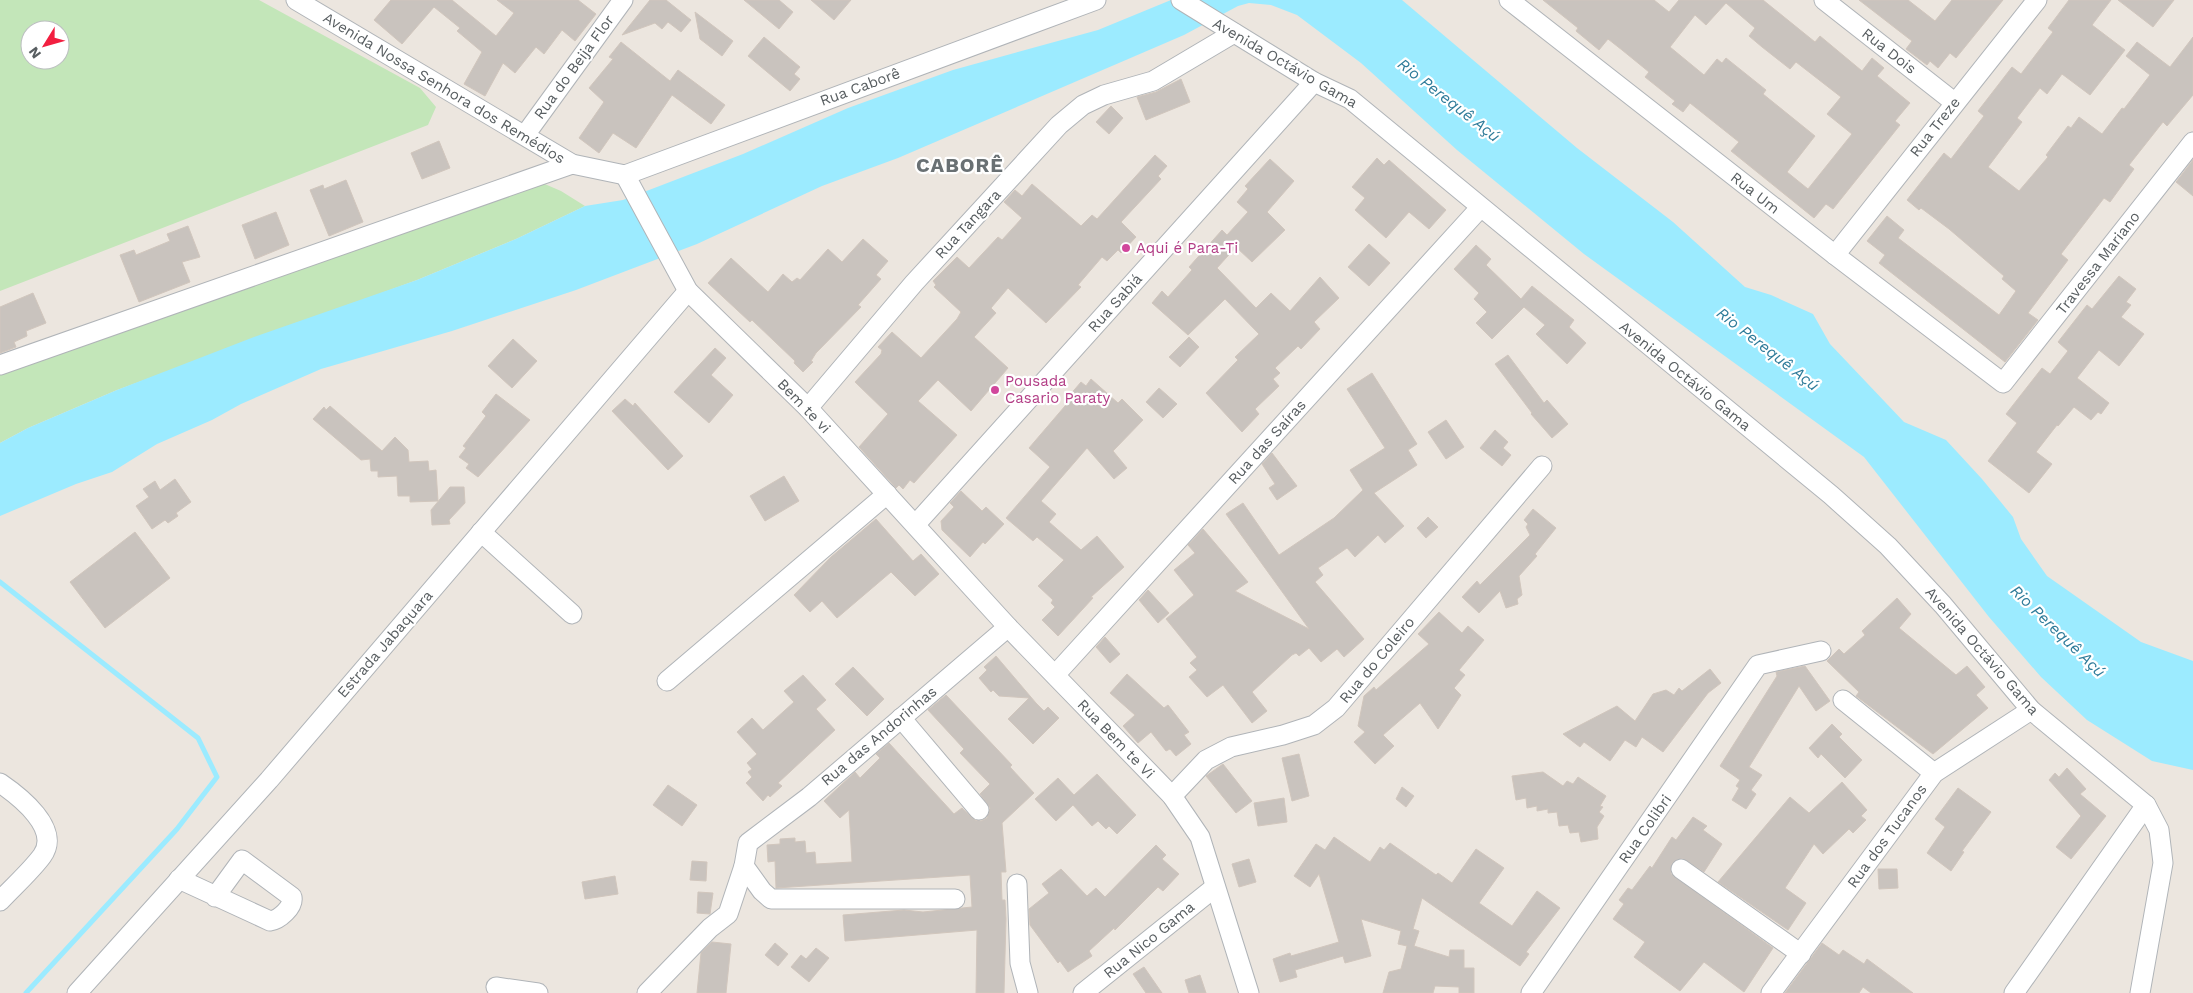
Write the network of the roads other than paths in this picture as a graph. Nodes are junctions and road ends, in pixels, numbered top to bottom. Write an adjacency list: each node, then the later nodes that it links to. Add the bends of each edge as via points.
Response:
1 (296, 0): 8 (street, Avenida Nossa Senhora dos Remédios)
2 (624, 0): 12 (street, Rua do Beija Flor)
3 (1096, 0): 15 (street, Rua Caborê)
4 (1181, 0): 9 (street, Avenida Octávio Gama)
5 (1509, 0): 17 (street, Rua Um)
6 (1824, 0): 11 (street, Rua Dois)
7 (2037, 0): 11 (street, Rua Treze)
8 (324, 7): 12 (street, Avenida Nossa Senhora dos Remédios)
9 (1228, 30): 10 (street, Avenida Octávio Gama); 21 (street, Rua Tangara, via 1154,81 1104,94 1083,105 1059,125 914,283)
10 (1314, 82): 16 (street, Avenida Octávio Gama, via 1350,99); 24 (street, Rua Sabiá)
11 (1954, 102): 17 (street, Rua Treze)
12 (525, 135): 14 (street, Avenida Nossa Senhora dos Remédios)
13 (2193, 142): 20 (street, Travessa Mariano)
14 (572, 164): 15 (street, Avenida Nossa Senhora dos Remédios); 19 (street)
15 (625, 174): 18 (street, Bem te vi)
16 (1480, 208): 29 (street, Rua das Saíras); 32 (street, Avenida Octávio Gama, via 1831,495 1888,546 1943,605)
17 (1835, 255): 20 (street, Rua Um)
18 (688, 291): 21 (street, Bem te vi); 25 (street, Estrada Jabaquara)
19 (0, 365)
20 (2003, 383)
21 (808, 408): 23 (street, Bem te vi)
22 (1542, 466): 36 (street, Rua do Coleiro, via 1336,708 1314,725 1231,747 1206,760)
23 (888, 494): 24 (street, Bem te vi); 30 (street)
24 (916, 524): 27 (street, Rua Bem te Vi)
25 (481, 532): 26 (street); 41 (street, Estrada Jabaquara, via 269,780)
26 (572, 614)
27 (1008, 627): 29 (street, Rua Bem te Vi); 33 (street, Rua das Andorinhas)
28 (1821, 650): 55 (street, Rua Colibri, via 1758,665)
29 (1055, 675): 36 (street, Rua Bem te Vi)
30 (667, 681)
31 (1843, 700): 34 (street)
32 (2031, 710): 34 (street, Rua dos Tucanos); 37 (street, Avenida Octávio Gama)
33 (901, 718): 38 (street); 39 (street, Rua das Andorinhas, via 748,843)
34 (1934, 773): 47 (street, Rua dos Tucanos)
35 (0, 783): 46 (street, via 44,823 47,842 44,854)
36 (1172, 796): 43 (street, Rua Bem te Vi, via 1200,837)
37 (2146, 804): 57 (street); 58 (street, via 2159,830 2163,863)
38 (979, 810)
39 (744, 866): 45 (street, via 771,899); 51 (street, via 728,914 710,928)
40 (1681, 869): 47 (street)
41 (179, 879): 44 (street); 49 (street, Estrada Jabaquara)
42 (1018, 884): 52 (street, via 1020,963)
43 (1214, 888): 53 (street, Rua Nico Gama); 54 (street, Rua Bem te Vi)
44 (215, 897)
45 (955, 899)
46 (0, 901)
47 (1801, 954): 56 (street, Rua dos Tucanos)
48 (496, 987): 50 (street)
49 (77, 993)
50 (538, 993)
51 (647, 993)
52 (1028, 993)
53 (1083, 993)
54 (1249, 993)
55 (1531, 993)
56 (1771, 993)
57 (2014, 993)
58 (2140, 993)

